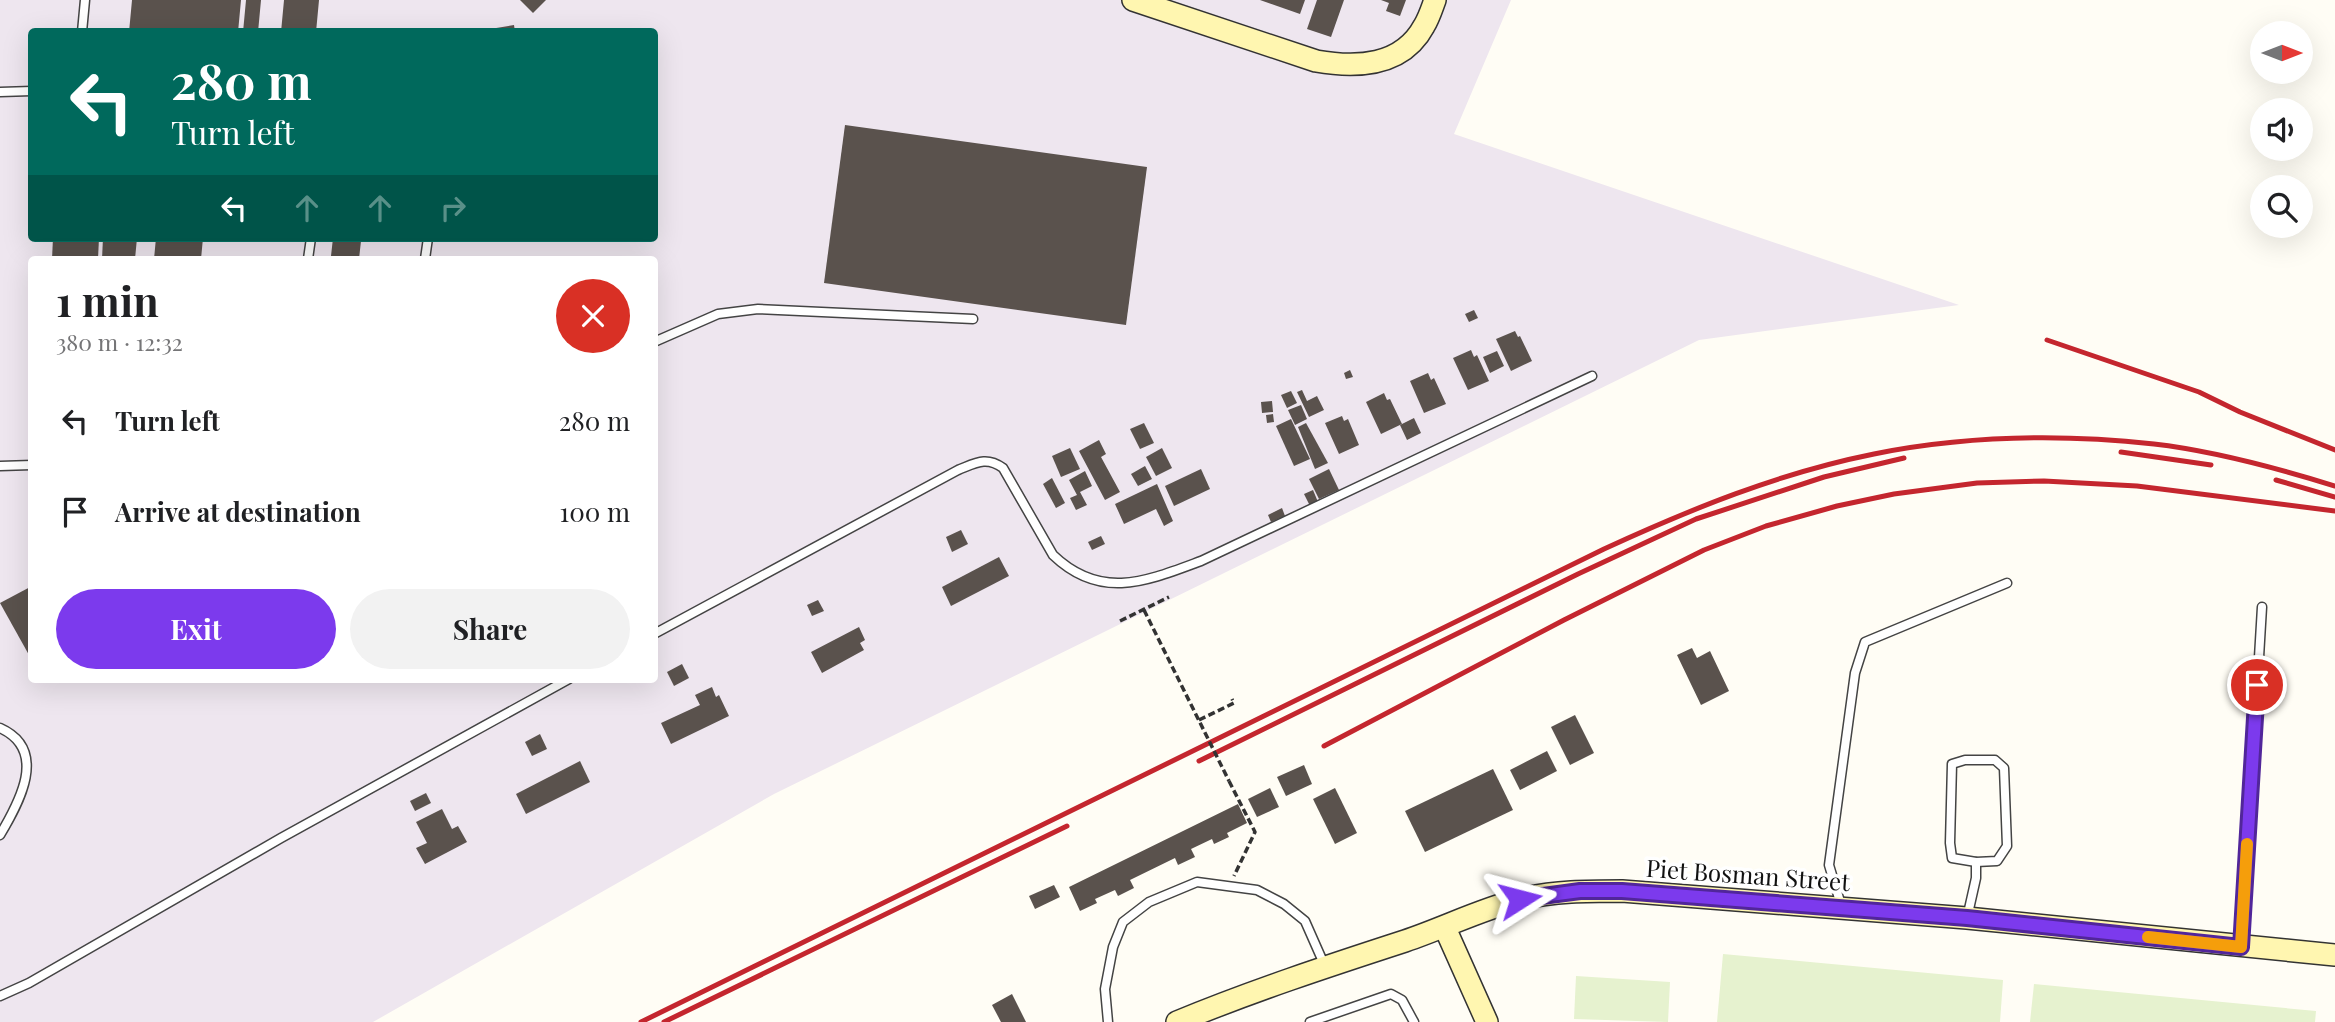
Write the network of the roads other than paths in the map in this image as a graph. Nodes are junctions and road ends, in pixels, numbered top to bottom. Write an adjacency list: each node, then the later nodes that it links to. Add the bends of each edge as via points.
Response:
1 (85, 0): 4 (lane)
2 (1133, 0): 3 (street, via 1316,61 1345,66 1370,64 1411,43 1424,27)
3 (1435, 0)
4 (82, 28)
5 (28, 91): 6 (lane)
6 (0, 92)
7 (973, 319): 8 (lane, via 758,309 718,314)
8 (658, 340)
9 (1592, 376): 14 (lane, via 1201,561 1129,583 1081,577 1064,566 1053,555 1003,468 993,461 979,461)
10 (28, 465): 11 (lane)
11 (0, 466)
12 (2007, 583): 19 (lane, via 1864,642 1855,673 1829,865)
13 (2262, 607): 22 (lane)
14 (658, 632)
15 (562, 683): 25 (lane)
16 (0, 728): 17 (lane, via 24,750 27,774 16,808)
17 (0, 835)
18 (1976, 862): 18 (lane, via 1952,858 1952,764 1994,760 2004,768 2007,846 1997,861); 20 (lane)
19 (1842, 908): 20 (street, Piet Bosman Street); 21 (street, Piet Bosman Street, via 1580,891 1520,899)
20 (1967, 918): 22 (street, Piet Bosman Street)
21 (1445, 928): 24 (street, Piet Bosman Street); 30 (street)
22 (2241, 947): 23 (street, Piet Bosman Street)
23 (2335, 955)
24 (1326, 967): 26 (lane, via 1305,921 1284,904 1257,890 1196,882 1149,902 1123,922 1105,989); 27 (street, Piet Bosman Street)
25 (0, 996)
26 (1108, 1022)
27 (1177, 1022)
28 (1310, 1022): 29 (lane, via 1391,994 1402,1000)
29 (1414, 1022)
30 (1487, 1022)

